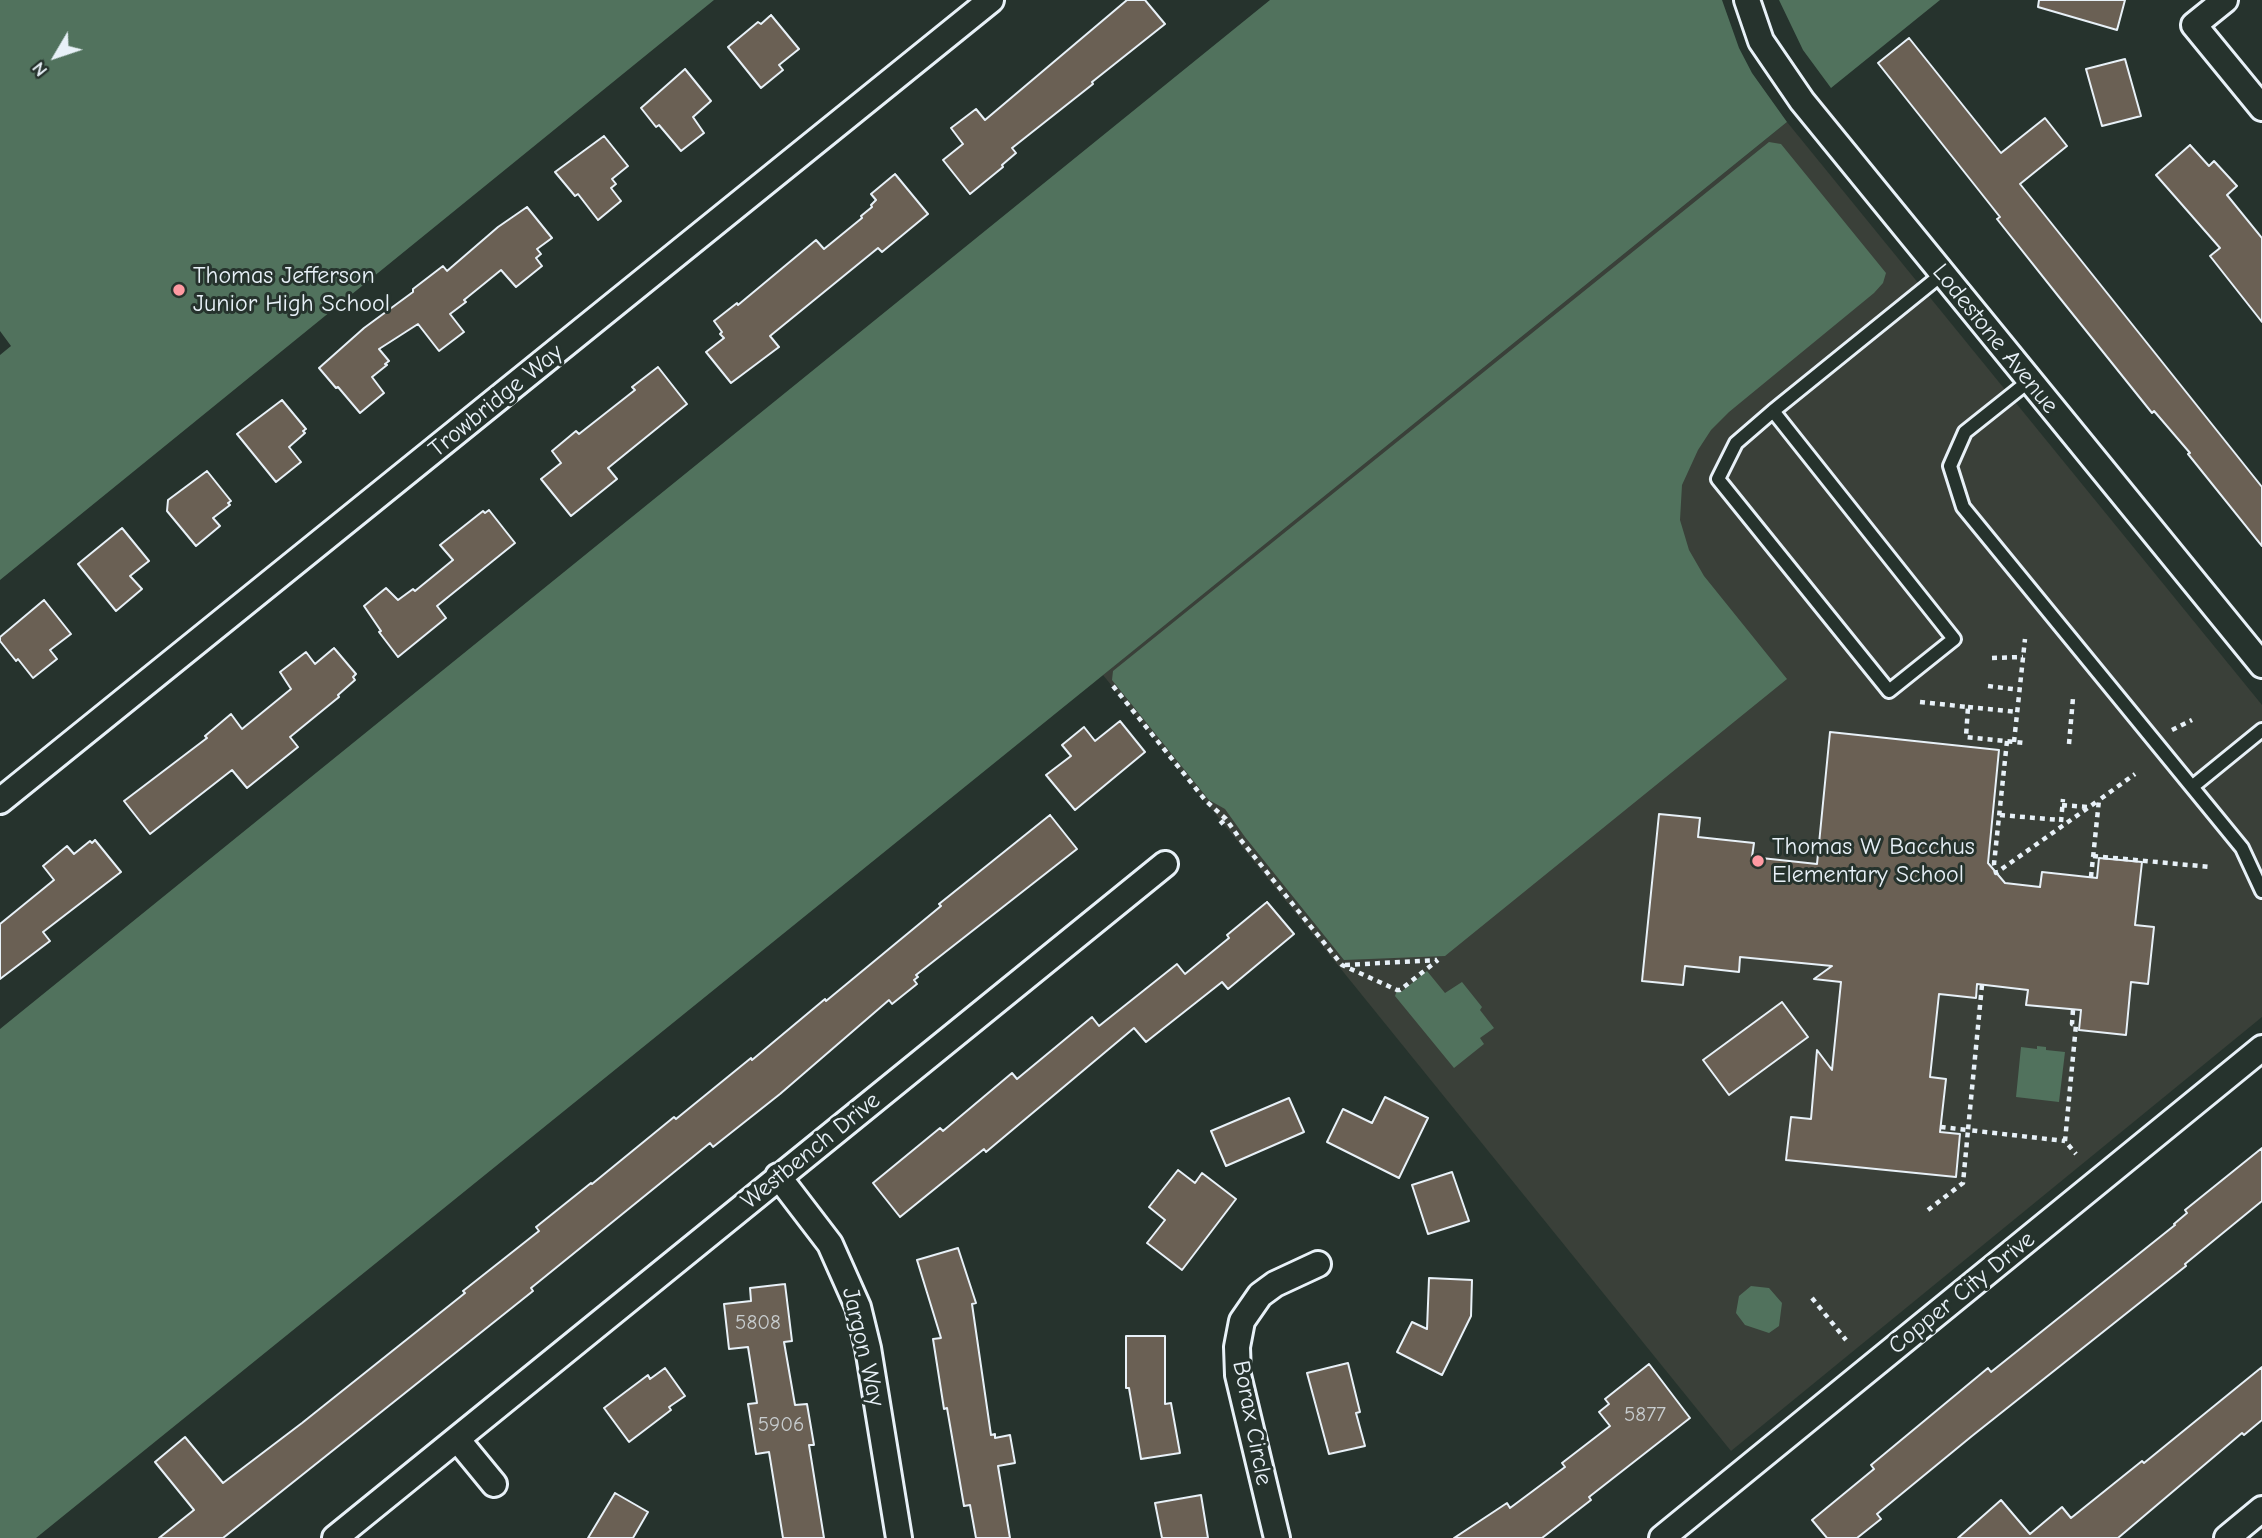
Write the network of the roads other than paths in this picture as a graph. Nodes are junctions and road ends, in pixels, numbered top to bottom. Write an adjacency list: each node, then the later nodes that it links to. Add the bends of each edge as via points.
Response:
1 (991, 0): 11 (street, Trowbridge Way)
2 (1747, 0): 5 (street, Lodestone Avenue, via 1761,41 1802,101)
3 (2225, 0): 4 (street, via 2194,25)
4 (2262, 108)
5 (1941, 275): 6 (street, Lodestone Avenue); 7 (lane)
6 (2029, 381): 8 (street, Lodestone Avenue); 10 (lane, via 1965,432 1950,466 1963,507)
7 (1773, 411): 7 (lane, via 1736,443 1718,479 1889,691 1954,639)
8 (2262, 665)
9 (2262, 730): 10 (lane)
10 (2192, 787): 13 (lane, via 2242,848)
11 (0, 801)
12 (1165, 864): 15 (street, Westbench Drive)
13 (2262, 891)
14 (2262, 1048): 23 (street, Copper City Drive)
15 (778, 1177): 17 (street, Westbench Drive); 21 (street, Jargon Way, via 830,1244 858,1307)
16 (1318, 1264): 22 (street, Borax Circle, via 1260,1295 1242,1321 1237,1347 1238,1375)
17 (457, 1439): 18 (street); 20 (street, Westbench Drive)
18 (494, 1484)
19 (2262, 1509): 24 (street)
20 (335, 1538)
21 (899, 1538)
22 (1277, 1538)
23 (1662, 1538)
24 (2227, 1538)

